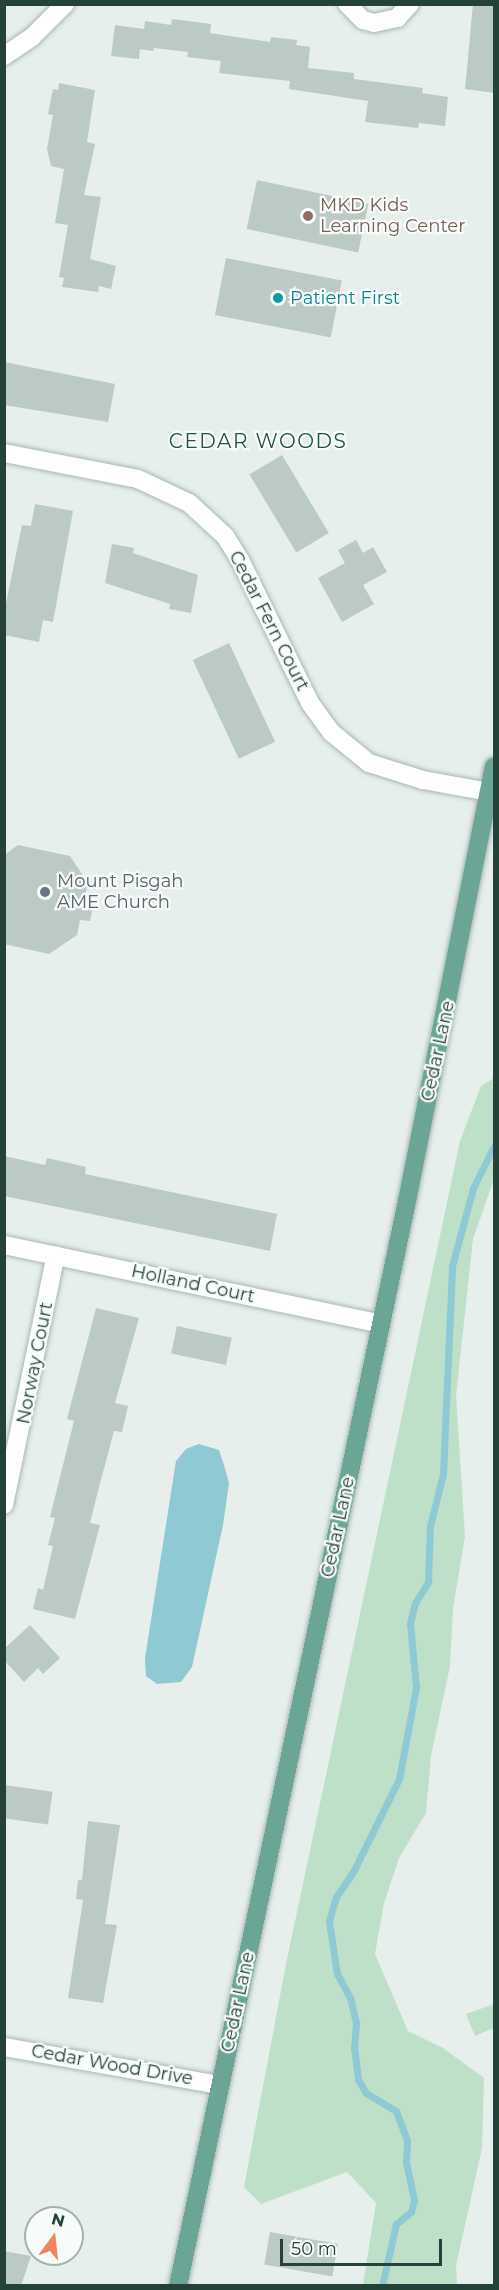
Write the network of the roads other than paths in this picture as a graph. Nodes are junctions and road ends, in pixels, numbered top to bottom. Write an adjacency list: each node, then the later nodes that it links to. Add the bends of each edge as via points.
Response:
1 (65, 4): 4 (street, via 32,37)
2 (347, 4): 3 (street, via 363,20 374,22 398,18)
3 (410, 4)
4 (4, 56)
5 (4, 453): 7 (street, Cedar Fern Court, via 138,479 189,503 225,536 240,560 310,703 332,734 369,763 423,780)
6 (495, 767): 7 (main road, Cedar Lane)
7 (490, 792): 10 (main road, Cedar Lane)
8 (4, 1245): 9 (street, Holland Court)
9 (56, 1256): 10 (street, Holland Court); 11 (street, Norway Court)
10 (381, 1324): 13 (main road, Cedar Lane)
11 (4, 1505)
12 (4, 2047): 13 (street, Cedar Wood Drive)
13 (220, 2085): 14 (main road, Cedar Lane)
14 (178, 2286)

